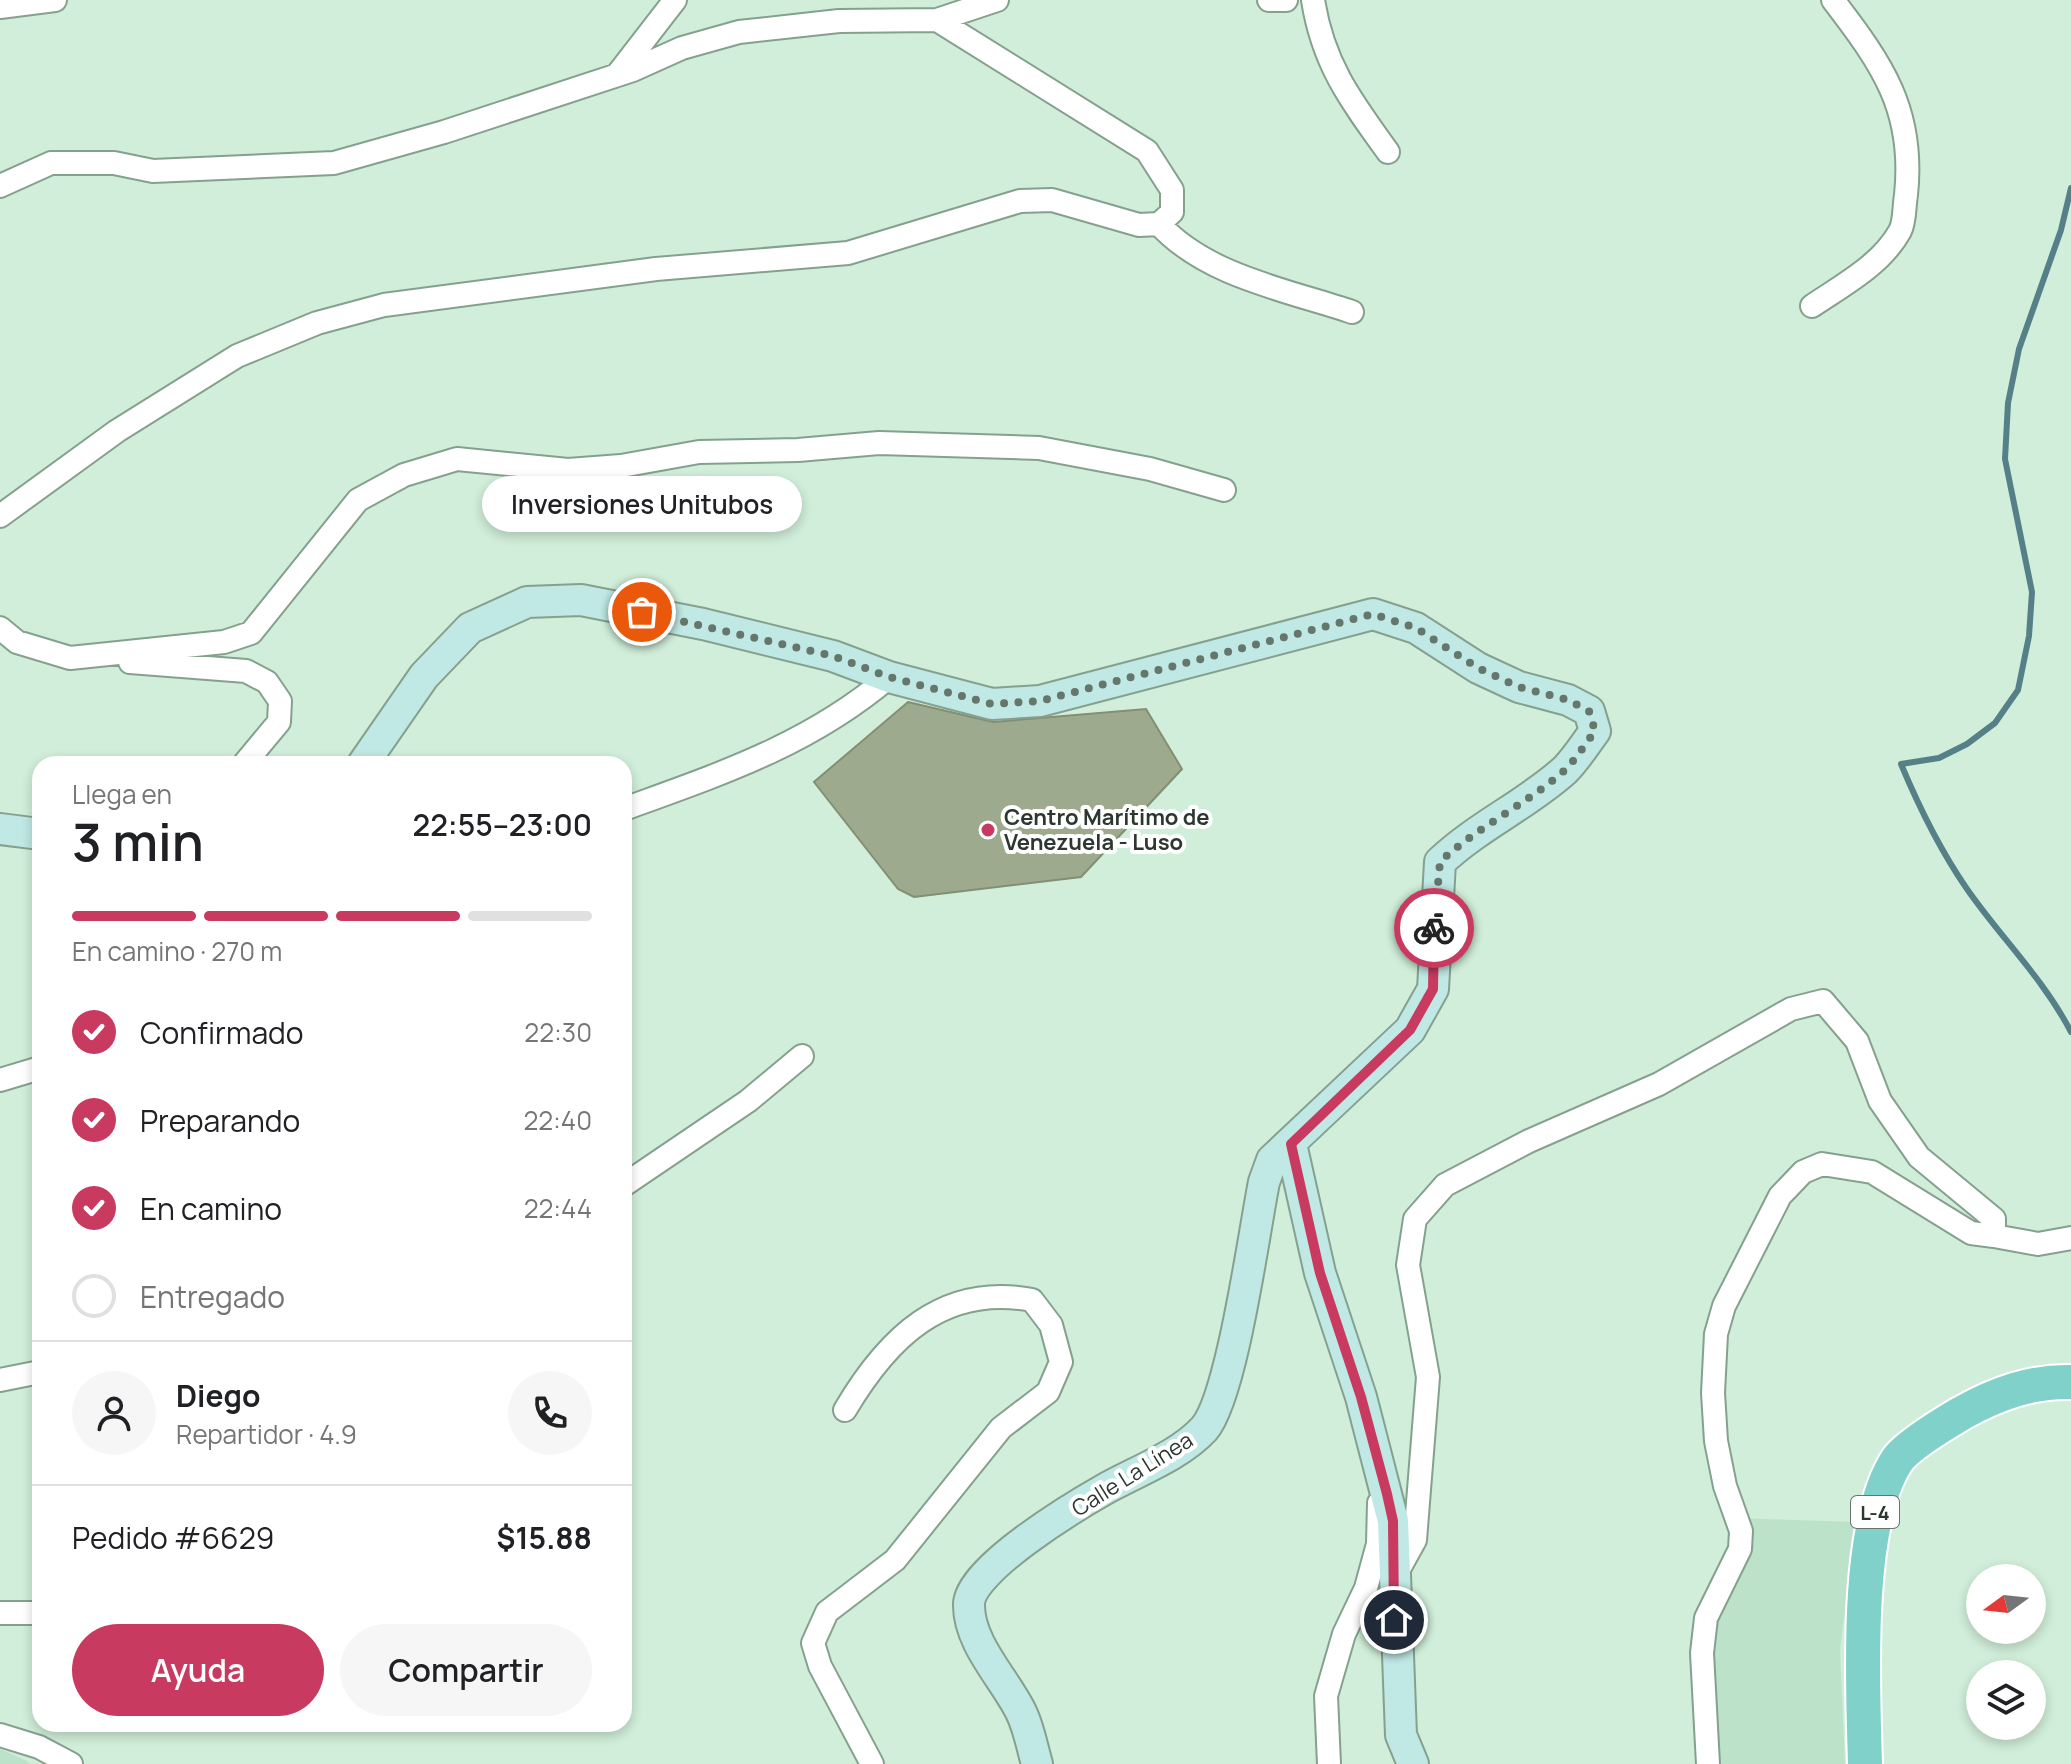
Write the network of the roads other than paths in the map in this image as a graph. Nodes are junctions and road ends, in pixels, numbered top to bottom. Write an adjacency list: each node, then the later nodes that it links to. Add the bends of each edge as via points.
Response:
1 (55, 0): 8 (street)
2 (675, 0): 10 (street)
3 (997, 0): 9 (street)
4 (1269, 0): 5 (street)
5 (1286, 0)
6 (1313, 0): 11 (street, via 1318,33 1339,84)
7 (1833, 0): 14 (street, via 1874,53 1896,98 1910,156 1902,229 1874,263)
8 (0, 7)
9 (937, 20): 10 (street, via 839,21 739,32 682,48); 13 (street, via 1147,151 1172,190 1172,212)
10 (617, 76): 12 (street, via 334,163 153,171 114,163 51,163)
11 (1388, 152)
12 (0, 186)
13 (1159, 224): 15 (street, via 1179,246 1223,268); 17 (street, via 1139,225 1052,200 1020,201 848,253 656,269 384,305 317,323 237,356 117,431)
14 (1812, 306)
15 (1352, 312)
16 (1224, 490): 19 (street, via 1150,469 1039,448 879,443 699,452 568,470 457,459 404,475 358,500 251,633 224,642)
17 (0, 516)
18 (0, 628): 19 (street, via 17,642)
19 (70, 658): 21 (street, via 246,671 267,682 280,701 279,722)
20 (889, 677): 22 (street, via 833,656 703,624 581,600 527,602 470,628 424,676); 23 (street, via 859,703 764,758); 29 (street, Calle La Línea, via 992,704 1040,701 1373,614 1416,628 1519,687 1589,711 1595,731 1567,768 1469,835 1440,862 1433,989 1410,1030)
21 (251, 756)
22 (369, 756)
23 (632, 806)
24 (0, 829): 25 (street)
25 (32, 833)
26 (802, 1056): 30 (street, via 748,1101)
27 (32, 1070): 28 (street)
28 (0, 1080)
29 (1291, 1144): 37 (street, via 1320,1273); 44 (street, Calle La Línea, via 1272,1160 1264,1182 1226,1376 1205,1428 1002,1558 980,1579 969,1601 973,1628 1022,1714)
30 (632, 1180)
31 (1994, 1236): 32 (street, via 2038,1244); 38 (street, via 1994,1219 1919,1157 1880,1101 1857,1041 1823,1001 1791,1009 1659,1084 1445,1185 1415,1219 1408,1265 1428,1377 1415,1540); 47 (street, via 1971,1233 1872,1172 1822,1164 1803,1172 1780,1196 1724,1306 1716,1334 1716,1441 1741,1531 1740,1549 1706,1618 1702,1653)
32 (2071, 1238)
33 (32, 1374): 34 (street)
34 (0, 1380)
35 (2071, 1382): 48 (main road, L-4, via 1996,1394 1949,1420 1899,1458 1875,1508 1862,1649)
36 (845, 1410): 43 (street, via 872,1365 904,1331 945,1309 1002,1294 1032,1300 1051,1325 1061,1362 1048,1392 1001,1428 895,1560 827,1612 813,1643)
37 (1381, 1466): 38 (street, via 1393,1521); 45 (street, via 1378,1544 1326,1696)
38 (1394, 1579): 46 (street, via 1401,1735)
39 (0, 1613): 40 (street)
40 (32, 1613)
41 (0, 1735): 42 (street)
42 (71, 1764)
43 (872, 1764)
44 (1037, 1764)
45 (1329, 1764)
46 (1413, 1764)
47 (1708, 1764)
48 (1865, 1764)

